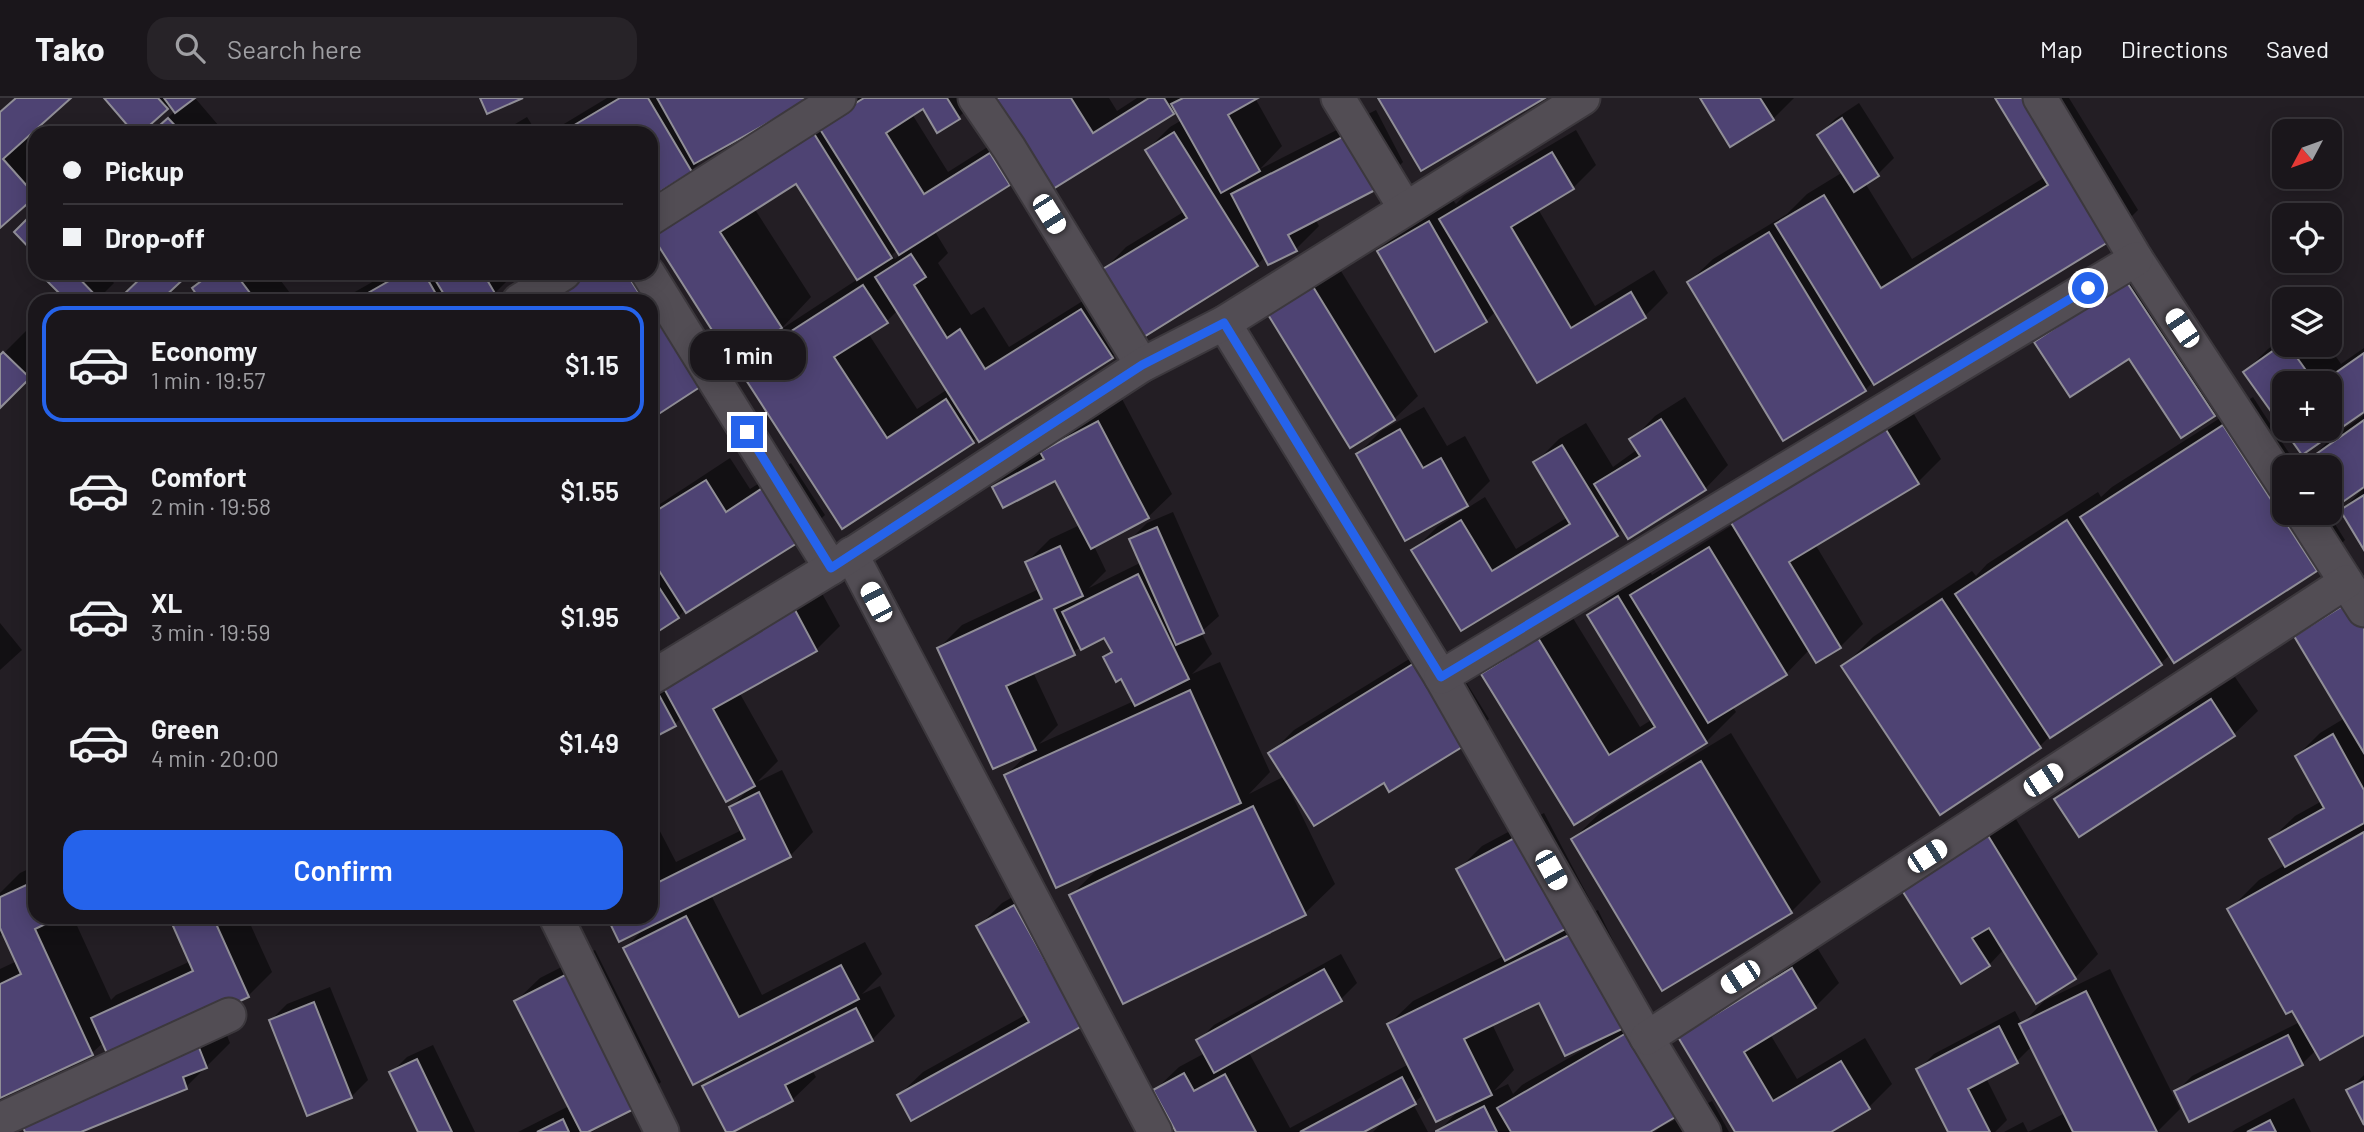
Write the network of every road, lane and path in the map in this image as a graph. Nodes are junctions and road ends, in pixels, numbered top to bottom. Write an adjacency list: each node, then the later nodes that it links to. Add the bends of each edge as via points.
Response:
1 (839, 98): 7 (street)
2 (975, 98): 13 (street)
3 (1338, 98): 6 (street)
4 (1583, 98): 6 (street)
5 (2040, 98): 8 (street)
6 (1405, 208): 12 (street)
7 (658, 214)
8 (2136, 259): 14 (street); 20 (street)
9 (553, 280): 11 (street)
10 (653, 280): 16 (street)
11 (530, 294)
12 (1224, 323): 13 (street); 20 (street)
13 (1142, 365): 16 (street)
14 (2272, 467)
15 (2310, 525): 17 (street)
16 (841, 561): 19 (street); 26 (street)
17 (2346, 582): 18 (street); 23 (street)
18 (2364, 610)
19 (658, 674)
20 (1441, 677): 23 (street)
21 (559, 924): 25 (street)
22 (229, 1015): 24 (street)
23 (1647, 1038): 27 (street)
24 (0, 1120)
25 (662, 1132)
26 (1154, 1132)
27 (1704, 1132)

